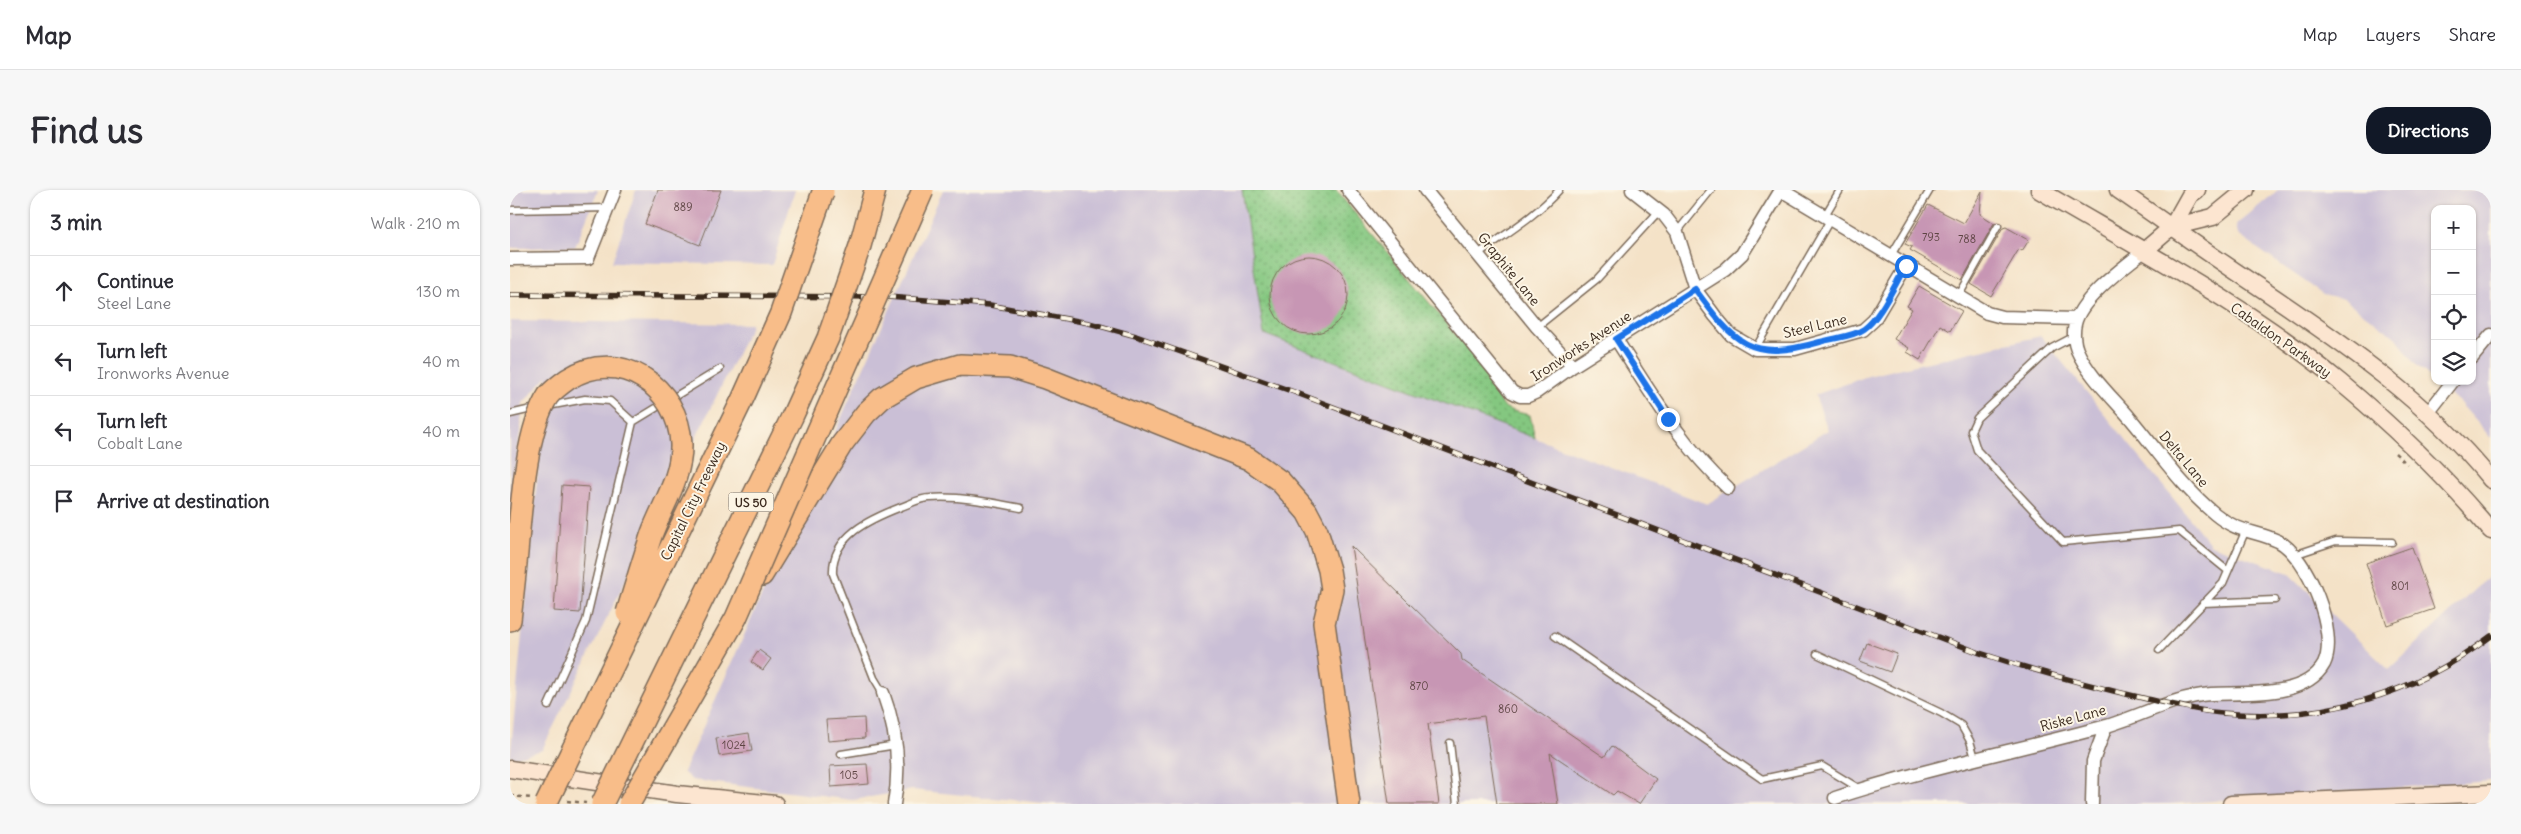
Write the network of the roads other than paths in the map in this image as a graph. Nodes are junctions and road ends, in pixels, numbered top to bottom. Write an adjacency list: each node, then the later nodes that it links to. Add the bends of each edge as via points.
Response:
1 (615, 190): 17 (street)
2 (875, 190): 73 (highway, US 50, bridge, via 860,246 824,347)
3 (923, 190): 54 (highway, bridge)
4 (1348, 190): 38 (street, Ironworks Avenue, via 1512,392 1520,396 1533,395)
5 (1559, 190): 25 (lane)
6 (1632, 190): 19 (street)
7 (1711, 190): 23 (lane)
8 (1781, 190): 20 (street); 29 (street, Ironworks Avenue, via 1742,254 1725,270)
9 (1840, 190): 20 (lane)
10 (1930, 190): 26 (lane)
11 (2039, 190): 24 (main road, Cabaldon Parkway)
12 (2118, 190): 22 (main road)
13 (2196, 190): 22 (main road)
14 (2246, 190): 22 (main road, via 2213,217)
15 (823, 191): 60 (highway, Capital City Freeway, bridge, via 780,313 743,398)
16 (1429, 191): 25 (street, Graphite Lane)
17 (608, 208): 18 (lane); 27 (street, via 588,258)
18 (510, 210)
19 (1659, 211): 23 (street); 32 (lane, via 1597,279)
20 (1827, 219): 26 (street); 36 (lane)
21 (1998, 226): 30 (lane)
22 (2172, 227): 24 (main road); 41 (main road, via 2322,329)
23 (1677, 232): 29 (street)
24 (2144, 251): 31 (street, via 2080,309); 47 (main road, Cabaldon Parkway, via 2249,316 2339,381 2441,475)
25 (1478, 254): 32 (street, Graphite Lane)
26 (1890, 257): 28 (street)
27 (510, 258)
28 (1906, 266): 30 (street); 36 (street, Steel Lane, via 1874,320 1863,330 1795,349)
29 (1695, 289): 35 (street, Ironworks Avenue); 36 (street, via 1731,335)
30 (1958, 298): 31 (street, via 1987,314 2002,317)
31 (2076, 319): 34 (street, Delta Lane)
32 (1537, 327): 38 (street, Graphite Lane)
33 (2491, 335): 37 (street)
34 (2075, 336): 48 (street, Delta Lane, via 2076,348 2094,375 2200,500 2225,522); 51 (lane, via 2052,348 1977,418 1971,431 1977,450 2064,542 2179,530)
35 (1616, 339): 38 (street, Ironworks Avenue); 45 (street, via 1686,444)
36 (1755, 349)
37 (2476, 353)
38 (1572, 366)
39 (720, 369): 43 (lane)
40 (2450, 385): 41 (street)
41 (2428, 413): 44 (main road, via 2473,457)
42 (510, 414): 43 (lane, via 585,399 610,401)
43 (633, 422): 62 (lane, via 586,621)
44 (2491, 480)
45 (1728, 488)
46 (1021, 508): 61 (lane, via 969,498 927,498 859,527 840,544 832,560 833,574)
47 (2491, 531)
48 (2245, 532): 50 (street, Delta Lane, via 2277,541); 51 (lane)
49 (2392, 542): 50 (lane, via 2336,541)
50 (2294, 555): 59 (street, Delta Lane, via 2314,587 2326,631 2328,653)
51 (2228, 572): 53 (lane)
52 (2275, 600): 53 (lane)
53 (2203, 603): 57 (lane)
54 (736, 618): 74 (highway, bridge); 77 (highway, bridge, via 842,444 866,413 898,387 935,371 960,365 1010,367 1226,449 1265,469 1295,496 1317,531 1332,589 1324,623)
55 (510, 620): 60 (highway, bridge, via 529,452 536,421 549,396 576,374 595,368 615,367 648,380 662,392 673,409 679,426 680,459)
56 (1555, 636): 69 (lane, via 1762,779 1822,766)
57 (2159, 650)
58 (1817, 654): 67 (lane, via 1961,725)
59 (2318, 673): 63 (street, Riske Lane, via 2312,680 2292,688 2186,698)
60 (602, 689): 72 (highway, Capital City Freeway, bridge)
61 (883, 693): 65 (street, via 891,714)
62 (548, 706)
63 (2106, 726): 67 (street, Riske Lane); 79 (street, via 2093,761)
64 (1450, 743): 78 (lane)
65 (896, 745): 66 (lane); 76 (street)
66 (841, 754)
67 (1974, 758): 69 (street, Riske Lane)
68 (510, 769): 75 (main road, via 677,794)
69 (1860, 789): 71 (street, Riske Lane)
70 (2491, 793): 80 (main road)
71 (1834, 798)
72 (546, 804)
73 (602, 804)
74 (629, 804)
75 (775, 804)
76 (894, 804)
77 (1349, 804)
78 (1457, 804)
79 (2092, 804)
80 (2231, 804)

